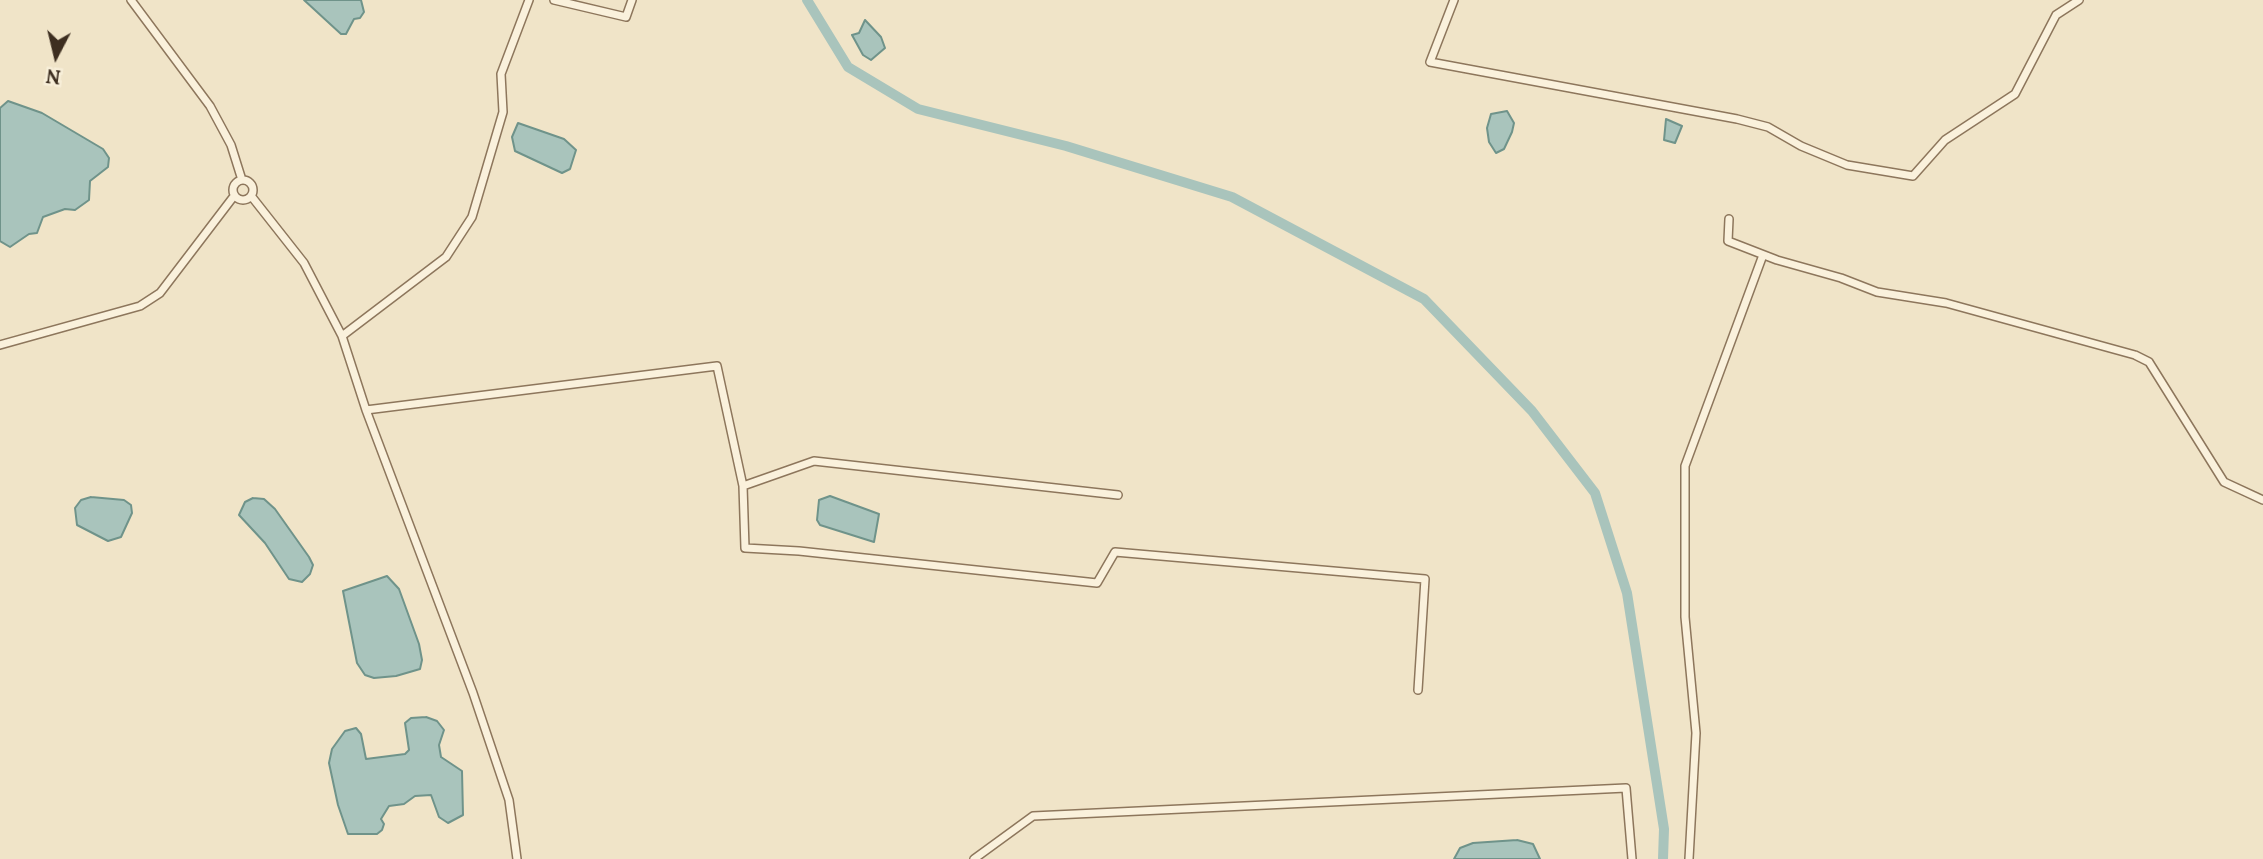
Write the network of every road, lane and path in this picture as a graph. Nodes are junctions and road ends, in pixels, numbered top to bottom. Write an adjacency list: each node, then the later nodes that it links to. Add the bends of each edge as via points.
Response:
1 (131, 0): 7 (street, via 210,106 232,145)
2 (529, 0): 12 (street, via 501,74 503,112 472,217 446,257)
3 (554, 0): 4 (street, via 626,17)
4 (632, 0)
5 (1454, 0): 6 (street, via 1430,62 1737,119 1768,127 1847,165 1913,176 1954,132 2015,94 2056,15)
6 (2079, 0)
7 (242, 180): 8 (street, via 233,188); 9 (street, via 252,185)
8 (234, 196): 9 (street, via 245,201); 13 (street, via 160,293 140,306)
9 (252, 197): 12 (street, via 304,263)
10 (1728, 219): 11 (street, via 1728,241)
11 (1763, 255): 17 (street, via 1877,292 1947,303 2135,355 2149,362 2224,482); 22 (street, via 1685,466 1685,617 1696,733)
12 (342, 336): 14 (street)
13 (0, 345)
14 (366, 410): 15 (street, via 717,366); 19 (street, via 509,800)
15 (743, 486): 16 (street, via 814,461); 18 (street, via 745,548 1097,583 1115,552 1425,579)
16 (1118, 495)
17 (2263, 500)
18 (1418, 690)
19 (517, 859)
20 (974, 859): 21 (street, via 1033,816 1626,788)
21 (1632, 859)
22 (1689, 859)

